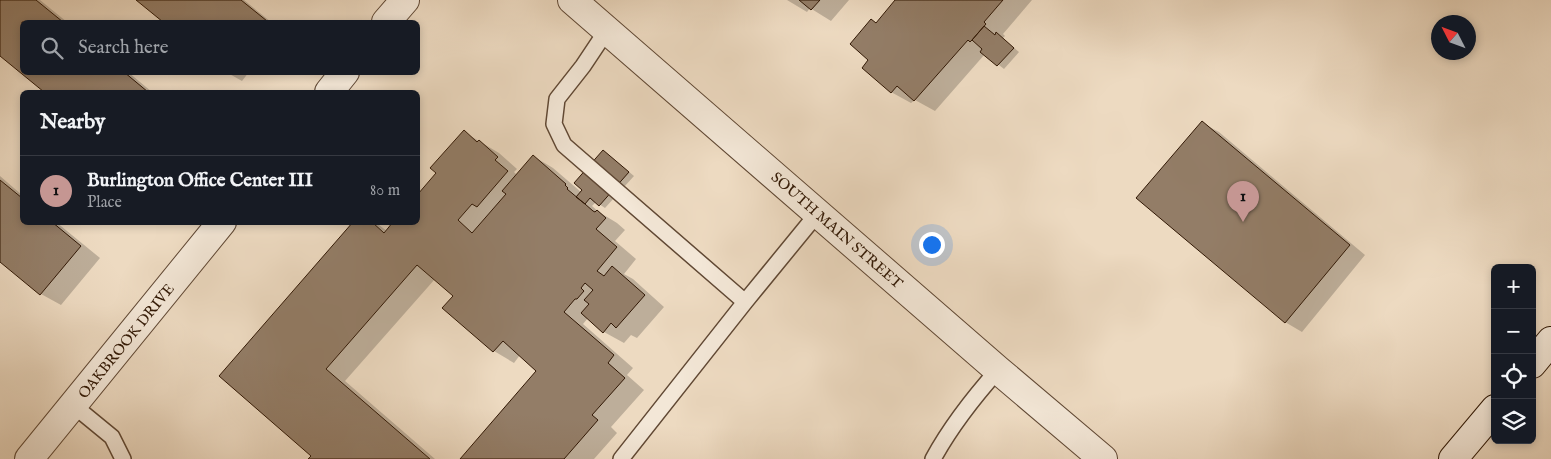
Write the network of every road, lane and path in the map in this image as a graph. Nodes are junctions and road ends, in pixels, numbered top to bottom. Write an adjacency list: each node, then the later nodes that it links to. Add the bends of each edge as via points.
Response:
1 (405, 0): 3 (street)
2 (572, 0): 4 (street, SOUTH MAIN STREET)
3 (388, 20)
4 (607, 30): 7 (street, SOUTH MAIN STREET); 9 (lane, via 558,99 554,124 564,145)
5 (343, 75): 6 (street)
6 (331, 90)
7 (817, 214): 9 (lane); 12 (street, SOUTH MAIN STREET)
8 (220, 225): 13 (street, OAKBROOK DRIVE)
9 (745, 302): 17 (lane)
10 (1551, 341): 11 (street)
11 (1536, 359)
12 (998, 370): 18 (lane, via 971,401); 19 (street, SOUTH MAIN STREET)
13 (73, 405): 15 (street, OAKBROOK DRIVE); 16 (lane, via 112,437)
14 (1491, 414): 20 (street)
15 (29, 459)
16 (123, 459)
17 (621, 459)
18 (933, 459)
19 (1103, 459)
20 (1453, 459)

